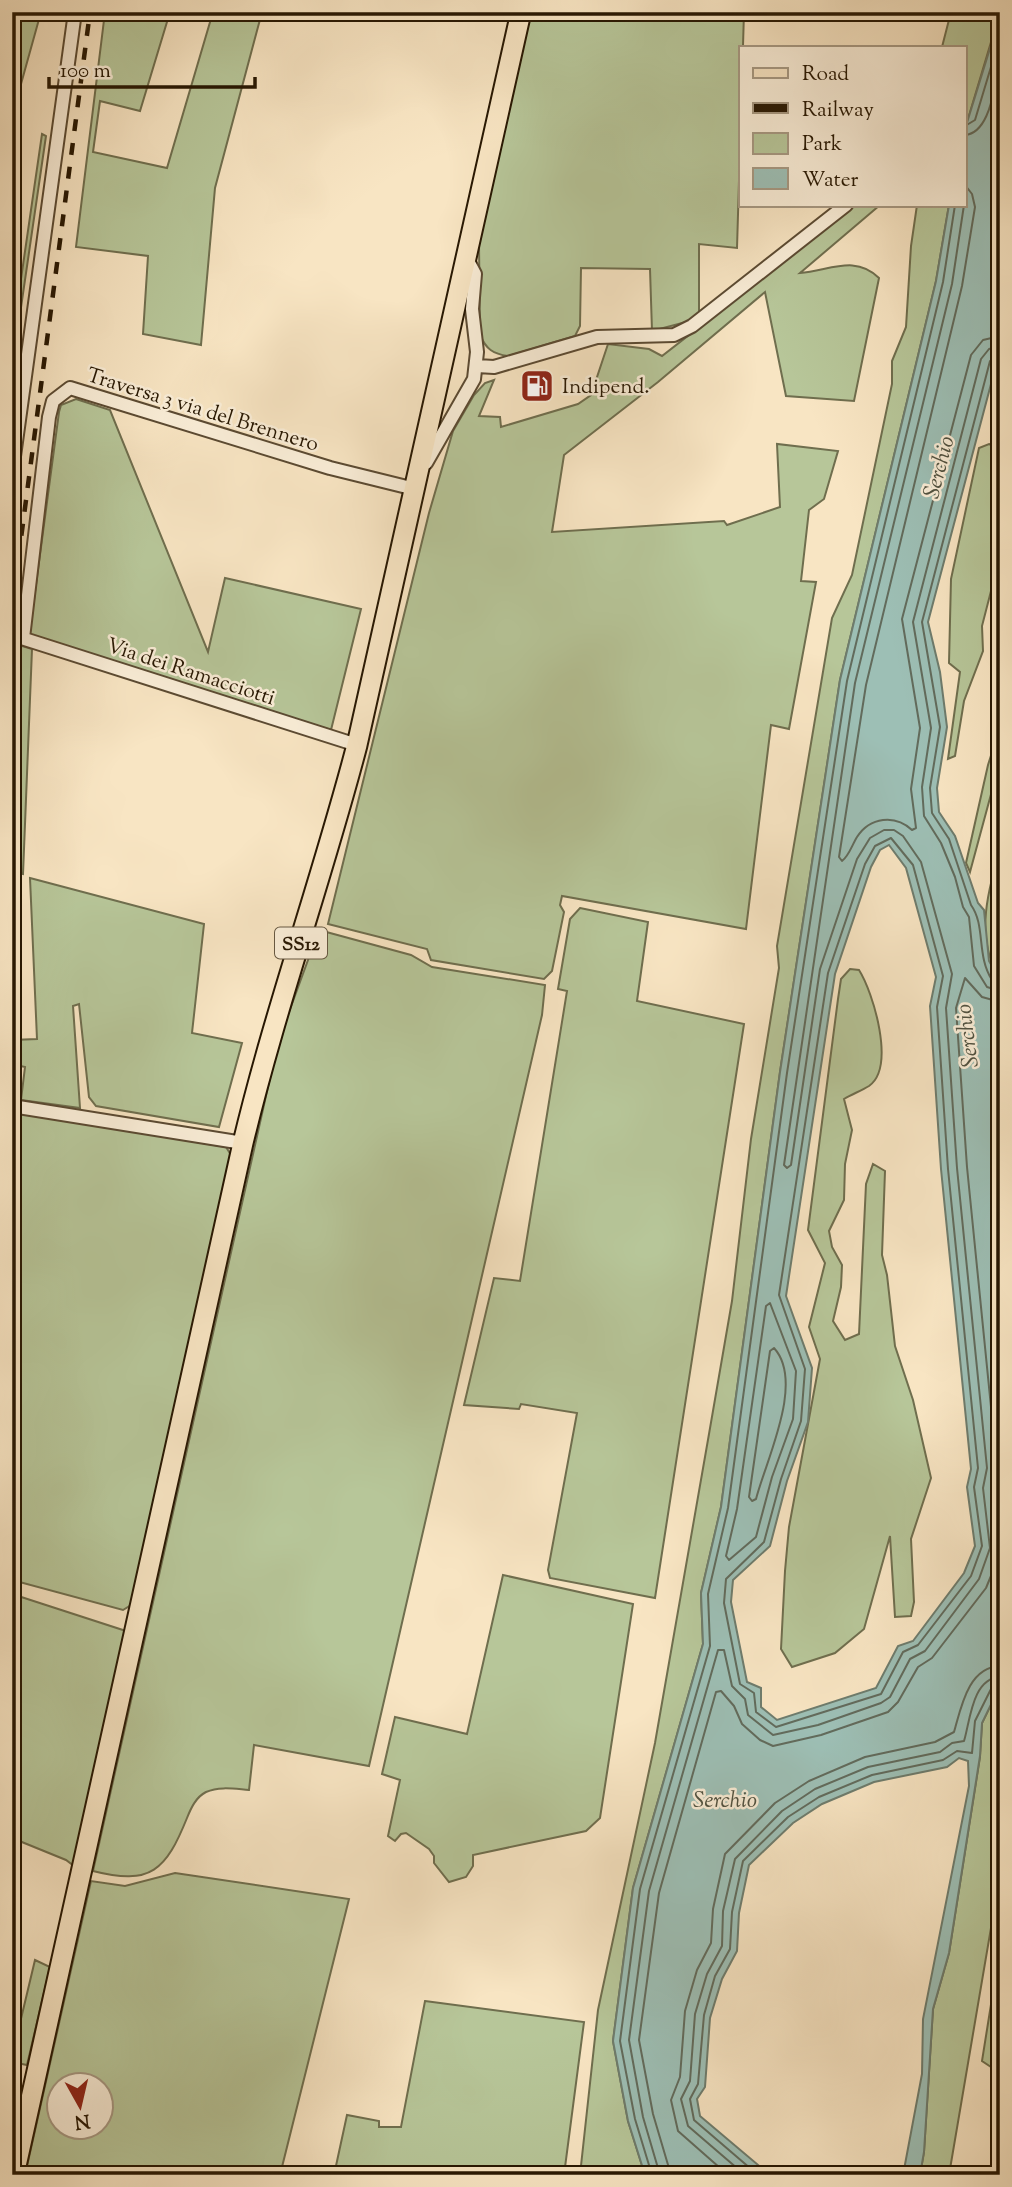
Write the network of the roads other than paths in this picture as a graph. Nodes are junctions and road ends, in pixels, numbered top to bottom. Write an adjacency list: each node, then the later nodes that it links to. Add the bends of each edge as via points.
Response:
1 (75, 12): 6 (street)
2 (521, 12): 4 (main road, SS12)
3 (845, 206): 5 (street, via 692,326 674,335 597,337 494,367)
4 (466, 257): 5 (street, via 475,274 472,309); 8 (main road, SS12)
5 (477, 366): 8 (street)
6 (19, 377): 7 (street)
7 (12, 471)
8 (417, 483): 9 (street, Traversa 3 via del Brennero, via 330,468 70,388 53,401 49,417); 10 (main road, SS12)
9 (18, 637): 10 (street, Via dei Ramacciotti)
10 (357, 745): 12 (main road, SS12, via 332,843 264,1054)
11 (12, 1106): 12 (street)
12 (243, 1143): 13 (main road, SS12)
13 (14, 2175)

